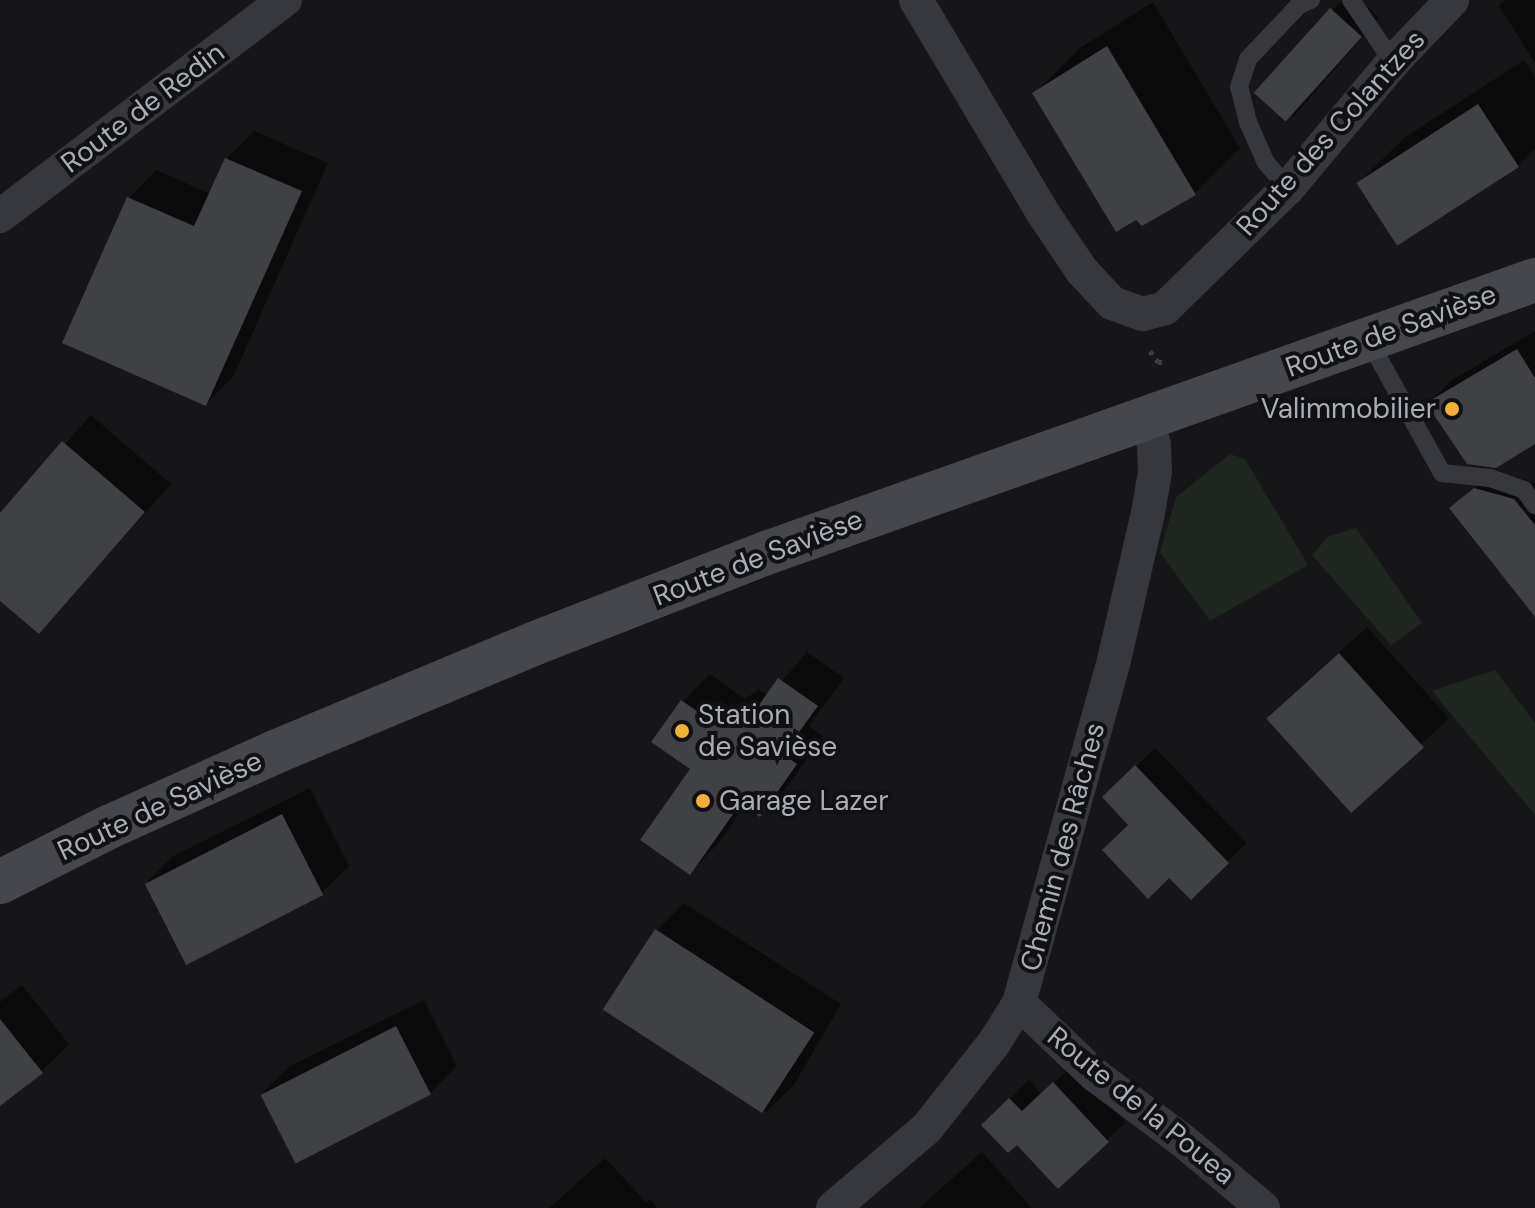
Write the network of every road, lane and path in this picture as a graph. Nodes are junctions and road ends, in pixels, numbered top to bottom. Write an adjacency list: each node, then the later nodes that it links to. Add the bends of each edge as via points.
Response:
1 (285, 0): 8 (street, Route de Redin)
2 (916, 0): 7 (street, Route des Colantzes, via 1043,213 1082,271 1112,303 1143,314 1165,308)
3 (1311, 0): 7 (lane, via 1299,5 1248,59 1239,87 1266,163)
4 (1351, 0): 6 (lane)
5 (1452, 0): 6 (street, Route des Colantzes)
6 (1393, 62): 7 (street, Route des Colantzes)
7 (1288, 188)
8 (0, 216)
9 (1535, 280): 10 (street, Route de Savièse)
10 (1368, 339): 11 (street, Route de Savièse); 12 (lane, via 1442,473 1490,478 1524,490)
11 (1147, 419): 13 (street, Route de Savièse, via 769,552 533,644 275,752); 14 (street, Chemin des Râches, via 1155,472 1148,513 1114,660)
12 (1535, 505)
13 (0, 882)
14 (1019, 1003): 15 (street, Chemin des Râches, via 927,1128); 16 (street, Route de la Pouea, via 1095,1075)
15 (833, 1208)
16 (1263, 1208)

